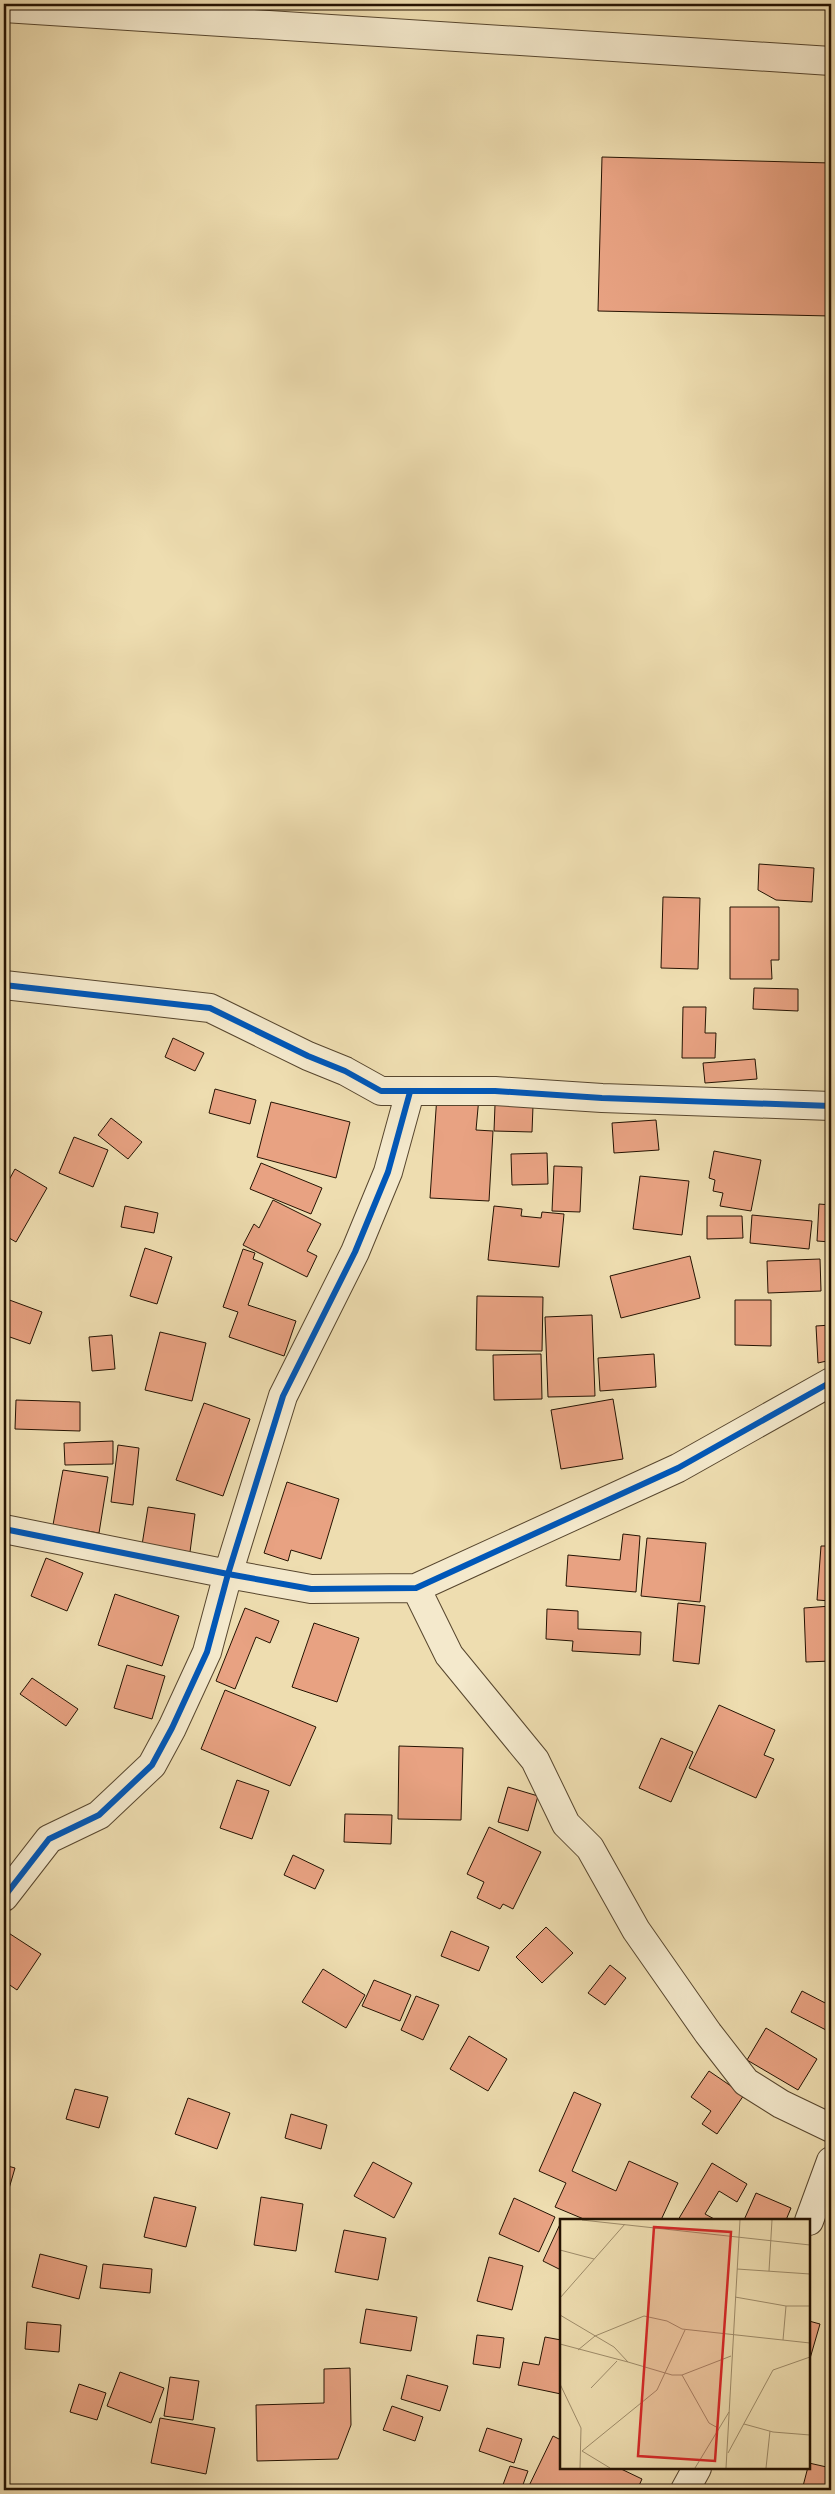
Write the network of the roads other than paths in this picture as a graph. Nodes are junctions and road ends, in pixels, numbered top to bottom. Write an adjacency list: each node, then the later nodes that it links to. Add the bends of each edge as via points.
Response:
1 (4, 8): 2 (street)
2 (831, 61)
3 (4, 985): 4 (street, via 210,1008 345,1071 381,1092)
4 (410, 1092): 5 (street, via 495,1091); 8 (street, via 388,1172 355,1252 283,1396)
5 (831, 1106)
6 (831, 1382): 9 (street, via 678,1468)
7 (4, 1529): 8 (street)
8 (228, 1574): 9 (street, via 311,1588); 10 (street, via 207,1652 152,1765 98,1815 49,1839)
9 (416, 1588): 11 (street, via 449,1655 535,1760 566,1824 590,1848 636,1930 746,2082 781,2104)
10 (4, 1897)
11 (831, 2128)
12 (831, 2161): 13 (street)
13 (810, 2219)
14 (696, 2469): 15 (street)
15 (685, 2490)

